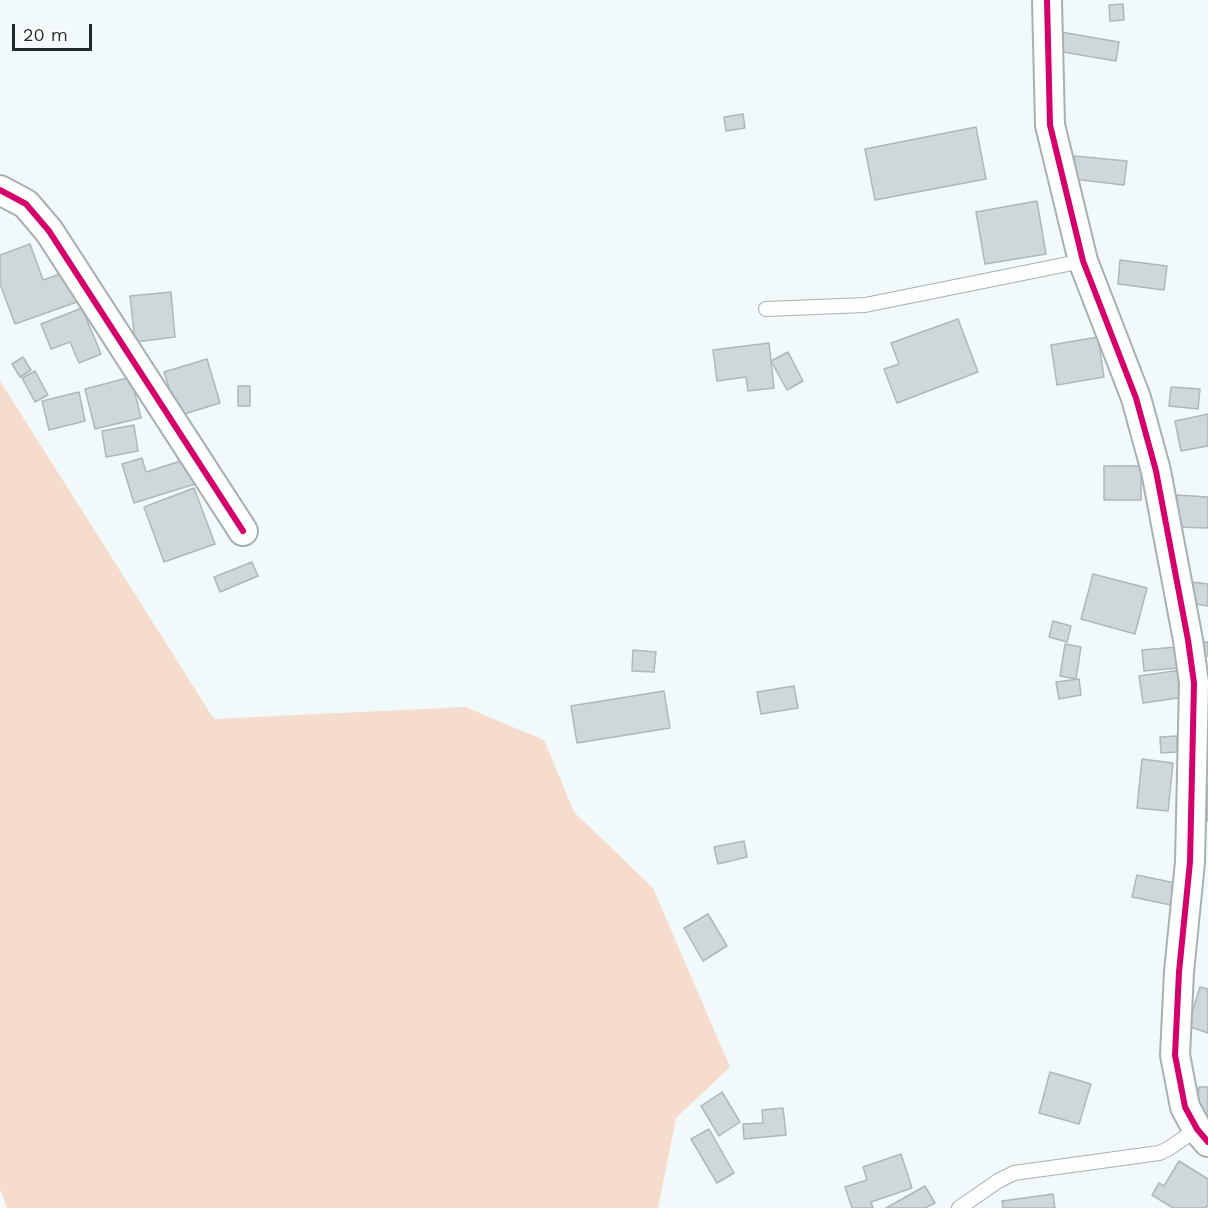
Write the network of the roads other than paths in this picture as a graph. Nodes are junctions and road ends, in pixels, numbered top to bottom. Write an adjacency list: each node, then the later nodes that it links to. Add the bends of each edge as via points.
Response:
1 (1047, 0): 3 (street, via 1050,125)
2 (0, 190): 5 (street, via 26,204 50,231)
3 (1083, 261): 4 (lane, via 865,305); 6 (street, via 1137,398 1156,471 1194,683 1190,862 1174,1055 1185,1107)
4 (766, 309)
5 (243, 531)
6 (1202, 1136): 7 (lane, via 1159,1153 1014,1173)
7 (959, 1208)

